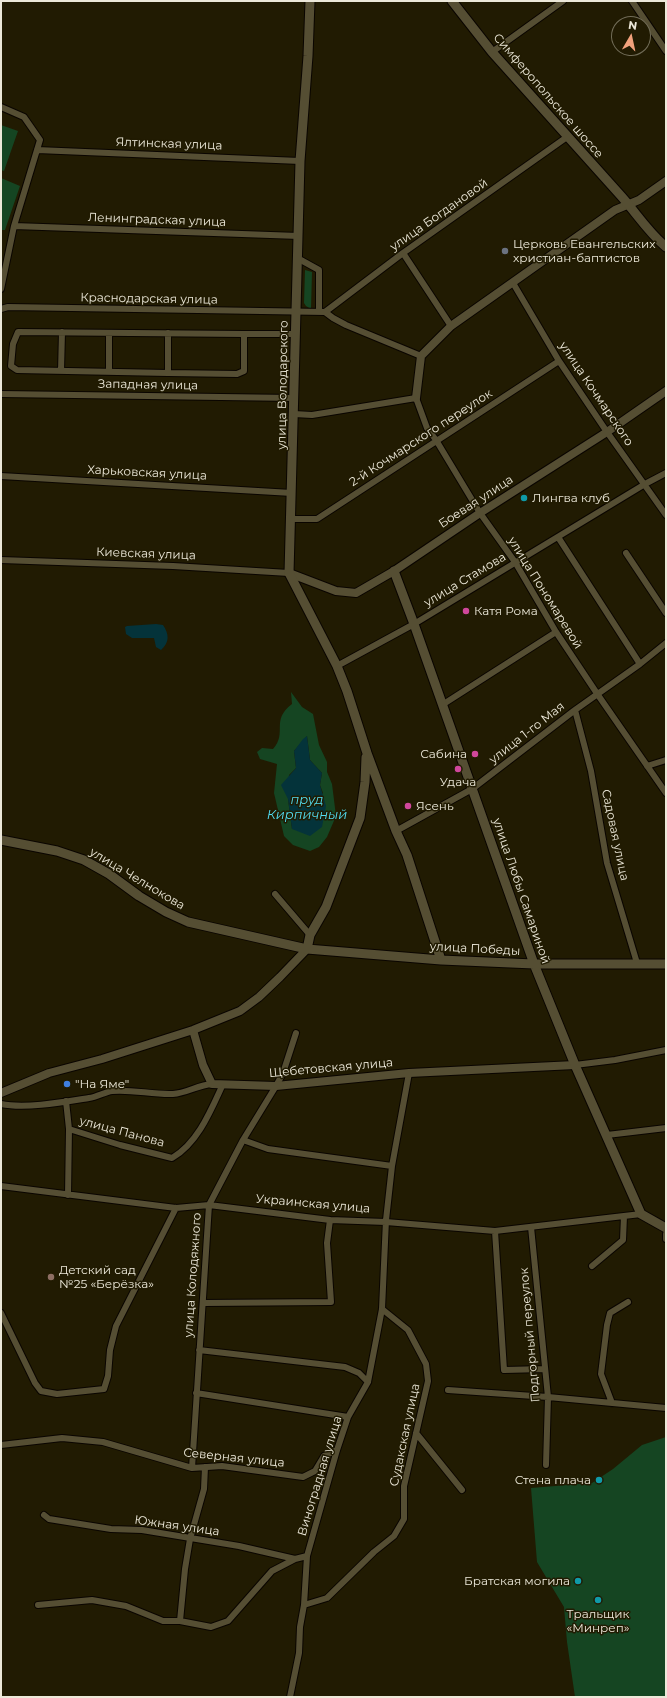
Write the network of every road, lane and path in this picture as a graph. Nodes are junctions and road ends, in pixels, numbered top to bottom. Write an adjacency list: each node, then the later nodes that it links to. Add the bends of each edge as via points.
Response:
1 (310, 1): 10 (main road, улица Володарского)
2 (452, 1): 6 (main road, Симферопольское шоссе)
3 (562, 1): 6 (street)
4 (632, 1): 5 (street)
5 (666, 51)
6 (492, 52): 8 (main road, Симферопольское шоссе)
7 (1, 106): 9 (street, via 24,117 40,140)
8 (567, 137): 12 (main road, Симферопольское шоссе); 16 (street, улица Богдановой)
9 (37, 150): 10 (street, Ялтинская улица); 13 (street)
10 (300, 161): 14 (main road, улица Володарского)
11 (666, 181): 12 (street, via 639,200)
12 (628, 204): 15 (main road, Симферопольское шоссе, via 649,232); 18 (street, via 615,210)
13 (14, 226): 14 (street, Ленинградская улица); 19 (street)
14 (299, 236): 17 (main road, улица Володарского)
15 (666, 247)
16 (403, 253): 22 (street, улица Богдановой); 23 (street)
17 (299, 259): 21 (main road, улица Володарского); 22 (street, via 319,270)
18 (513, 283): 23 (street); 30 (street, улица Кочмарского)
19 (1, 289)
20 (1, 309): 21 (street, Краснодарская улица, via 8,307)
21 (296, 312): 22 (street, Краснодарская улица); 28 (main road, улица Володарского)
22 (322, 312): 29 (street, via 346,325)
23 (451, 326): 29 (street)
24 (62, 332): 25 (street); 31 (street); 31 (street, via 18,332 13,344 10,366 17,370)
25 (109, 333): 26 (street); 32 (street)
26 (168, 333): 27 (street); 33 (street)
27 (244, 334): 28 (street); 33 (street, via 244,371 237,374)
28 (296, 334): 36 (main road, улица Володарского)
29 (421, 356): 37 (street)
30 (559, 361): 39 (street, улица Кочмарского); 40 (street, 2-й Кочмарского переулок)
31 (61, 371): 32 (street)
32 (109, 372): 33 (street)
33 (168, 373)
34 (666, 391): 39 (street, Боевая улица)
35 (1, 394): 36 (street, Западная улица)
36 (294, 398): 38 (main road, улица Володарского)
37 (416, 398): 38 (street, via 312,415); 40 (street, улица Пономаревой, via 427,428)
38 (294, 414): 44 (main road, улица Володарского)
39 (607, 432): 43 (street, улица Кочмарского); 45 (street, Боевая улица)
40 (436, 440): 45 (street, улица Пономаревой); 47 (street, 2-й Кочмарского переулок, via 317,519)
41 (666, 473): 43 (street, улица Стамова)
42 (1, 476): 44 (street, Харьковская улица)
43 (645, 484): 46 (street, улица Кочмарского); 48 (street, улица Стамова)
44 (292, 493): 47 (main road, улица Володарского)
45 (480, 513): 51 (street, улица Пономаревой); 52 (street, Боевая улица)
46 (666, 515)
47 (291, 519): 53 (main road, улица Володарского)
48 (558, 537): 51 (street, улица Стамова); 59 (street)
49 (626, 553): 54 (street)
50 (1, 560): 53 (street, Киевская улица)
51 (515, 562): 55 (street, улица Стамова); 56 (street, улица Пономаревой)
52 (394, 571): 53 (street, Боевая улица, via 356,593 336,591); 55 (main road, улица Любы Самариной)
53 (290, 573): 60 (main road, улица Володарского)
54 (666, 614)
55 (414, 624): 60 (street, улица Стамова); 62 (main road, улица Любы Самариной)
56 (556, 632): 61 (street, улица Пономаревой); 62 (street)
57 (664, 645): 58 (street); 59 (street, улица 1-го Мая)
58 (666, 652)
59 (640, 664): 61 (street, улица 1-го Мая)
60 (337, 666): 64 (main road, улица Володарского)
61 (598, 695): 63 (street, улица 1-го Мая); 66 (street, улица Пономаревой)
62 (442, 705): 67 (main road, улица Любы Самариной)
63 (575, 710): 67 (street, улица 1-го Мая); 75 (street, Садовая улица, via 591,771 607,863)
64 (367, 754): 69 (main road, улица Володарского); 72 (main road, улица Володарского, via 360,818 326,907)
65 (666, 760): 66 (street)
66 (647, 766): 68 (street, улица Пономаревой)
67 (472, 789): 69 (street, улица 1-го Мая); 76 (main road, улица Любы Самариной)
68 (666, 793)
69 (396, 832): 74 (main road, улица Володарского, via 407,855)
70 (1, 840): 73 (main road, улица Челнокова, via 57,851 84,860 139,896 188,922)
71 (275, 894): 72 (street)
72 (310, 935): 73 (main road, улица Володарского)
73 (307, 949): 74 (main road, улица Победы); 78 (street, via 280,977 240,1011)
74 (441, 960): 76 (main road, улица Победы)
75 (637, 963): 76 (main road, улица Победы); 77 (main road, улица Победы)
76 (534, 964): 81 (main road, улица Любы Самариной)
77 (666, 964)
78 (193, 1030): 83 (street, via 203,1065); 86 (street, via 49,1073)
79 (296, 1033): 85 (street, улица Колодяжного)
80 (666, 1050): 81 (street, Щебетовская улица)
81 (576, 1065): 82 (street, Щебетовская улица); 91 (main road, улица Любы Самариной)
82 (409, 1073): 85 (street, Щебетовская улица); 93 (street, Виноградная улица)
83 (212, 1084): 84 (street, Щебетовская улица); 87 (street, Щебетовская улица, via 174,1094 111,1091 90,1098)
84 (223, 1084): 85 (street, Щебетовская улица); 90 (street, улица Панова, via 207,1119 183,1152 172,1158)
85 (276, 1086): 92 (street, улица Колодяжного)
86 (1, 1093)
87 (66, 1101): 88 (street, Щебетовская улица, via 14,1106); 90 (street, улица Панова)
88 (1, 1104)
89 (666, 1128): 91 (street)
90 (69, 1129): 95 (street)
91 (607, 1135): 98 (main road, улица Любы Самариной)
92 (243, 1140): 93 (street, via 268,1149); 96 (street, улица Колодяжного)
93 (392, 1166): 101 (street, Виноградная улица)
94 (1, 1186): 95 (street, Украинская улица)
95 (68, 1195): 97 (street, Украинская улица)
96 (208, 1205): 97 (street, Украинская улица); 100 (street, Украинская улица); 109 (street, улица Колодяжного)
97 (176, 1208): 111 (street, via 116,1326 104,1389 57,1394 41,1391)
98 (641, 1214): 99 (street, Украинская улица); 103 (main road)
99 (624, 1216): 102 (street, Украинская улица); 107 (street, via 623,1240)
100 (330, 1220): 101 (street, Украинская улица); 109 (street, via 327,1243 331,1302)
101 (386, 1222): 104 (street, Украинская улица); 110 (street, Виноградная улица)
102 (531, 1227): 104 (street, Украинская улица); 113 (street, Подгорный переулок)
103 (666, 1228)
104 (495, 1231): 113 (street, via 504,1370)
105 (666, 1234): 106 (street)
106 (666, 1239)
107 (592, 1266)
108 (628, 1302): 118 (street, via 610,1312 607,1325 601,1374)
109 (203, 1303): 112 (street, улица Колодяжного)
110 (382, 1309): 114 (street, Виноградная улица); 121 (street, Судакская улица, via 408,1330 426,1364 428,1381)
111 (1, 1313)
112 (199, 1350): 114 (street, via 345,1367 359,1373); 116 (street, улица Колодяжного)
113 (545, 1369): 117 (street, Подгорный переулок)
114 (368, 1382): 120 (street, Виноградная улица)
115 (448, 1390): 117 (street)
116 (196, 1393): 120 (street); 126 (street, улица Колодяжного)
117 (548, 1397): 118 (street); 124 (street, Подгорный переулок)
118 (612, 1403): 119 (street)
119 (666, 1408)
120 (348, 1417): 123 (street, Виноградная улица)
121 (416, 1433): 127 (street); 133 (street, Судакская улица, via 404,1486 404,1519 394,1536 327,1598)
122 (1, 1444): 126 (street, Северная улица, via 62,1438 103,1442)
123 (337, 1450): 125 (street, Северная улица, via 324,1456 314,1471 303,1477 222,1466); 130 (street, Виноградная улица)
124 (546, 1465)
125 (205, 1467): 126 (street, Северная улица); 129 (street, via 204,1489)
126 (192, 1468)
127 (462, 1490)
128 (44, 1515): 129 (street, Южная улица, via 49,1519 111,1529 142,1530)
129 (190, 1539): 131 (street, Южная улица, via 239,1546); 134 (street)
130 (307, 1556): 131 (street, Южная улица); 133 (street, Виноградная улица)
131 (295, 1559): 134 (street, via 272,1571 228,1621 210,1627)
132 (38, 1605): 134 (street, via 92,1600 126,1606 163,1621)
133 (304, 1605): 135 (street, Виноградная улица, via 300,1627 300,1653)
134 (180, 1621)
135 (290, 1697)

